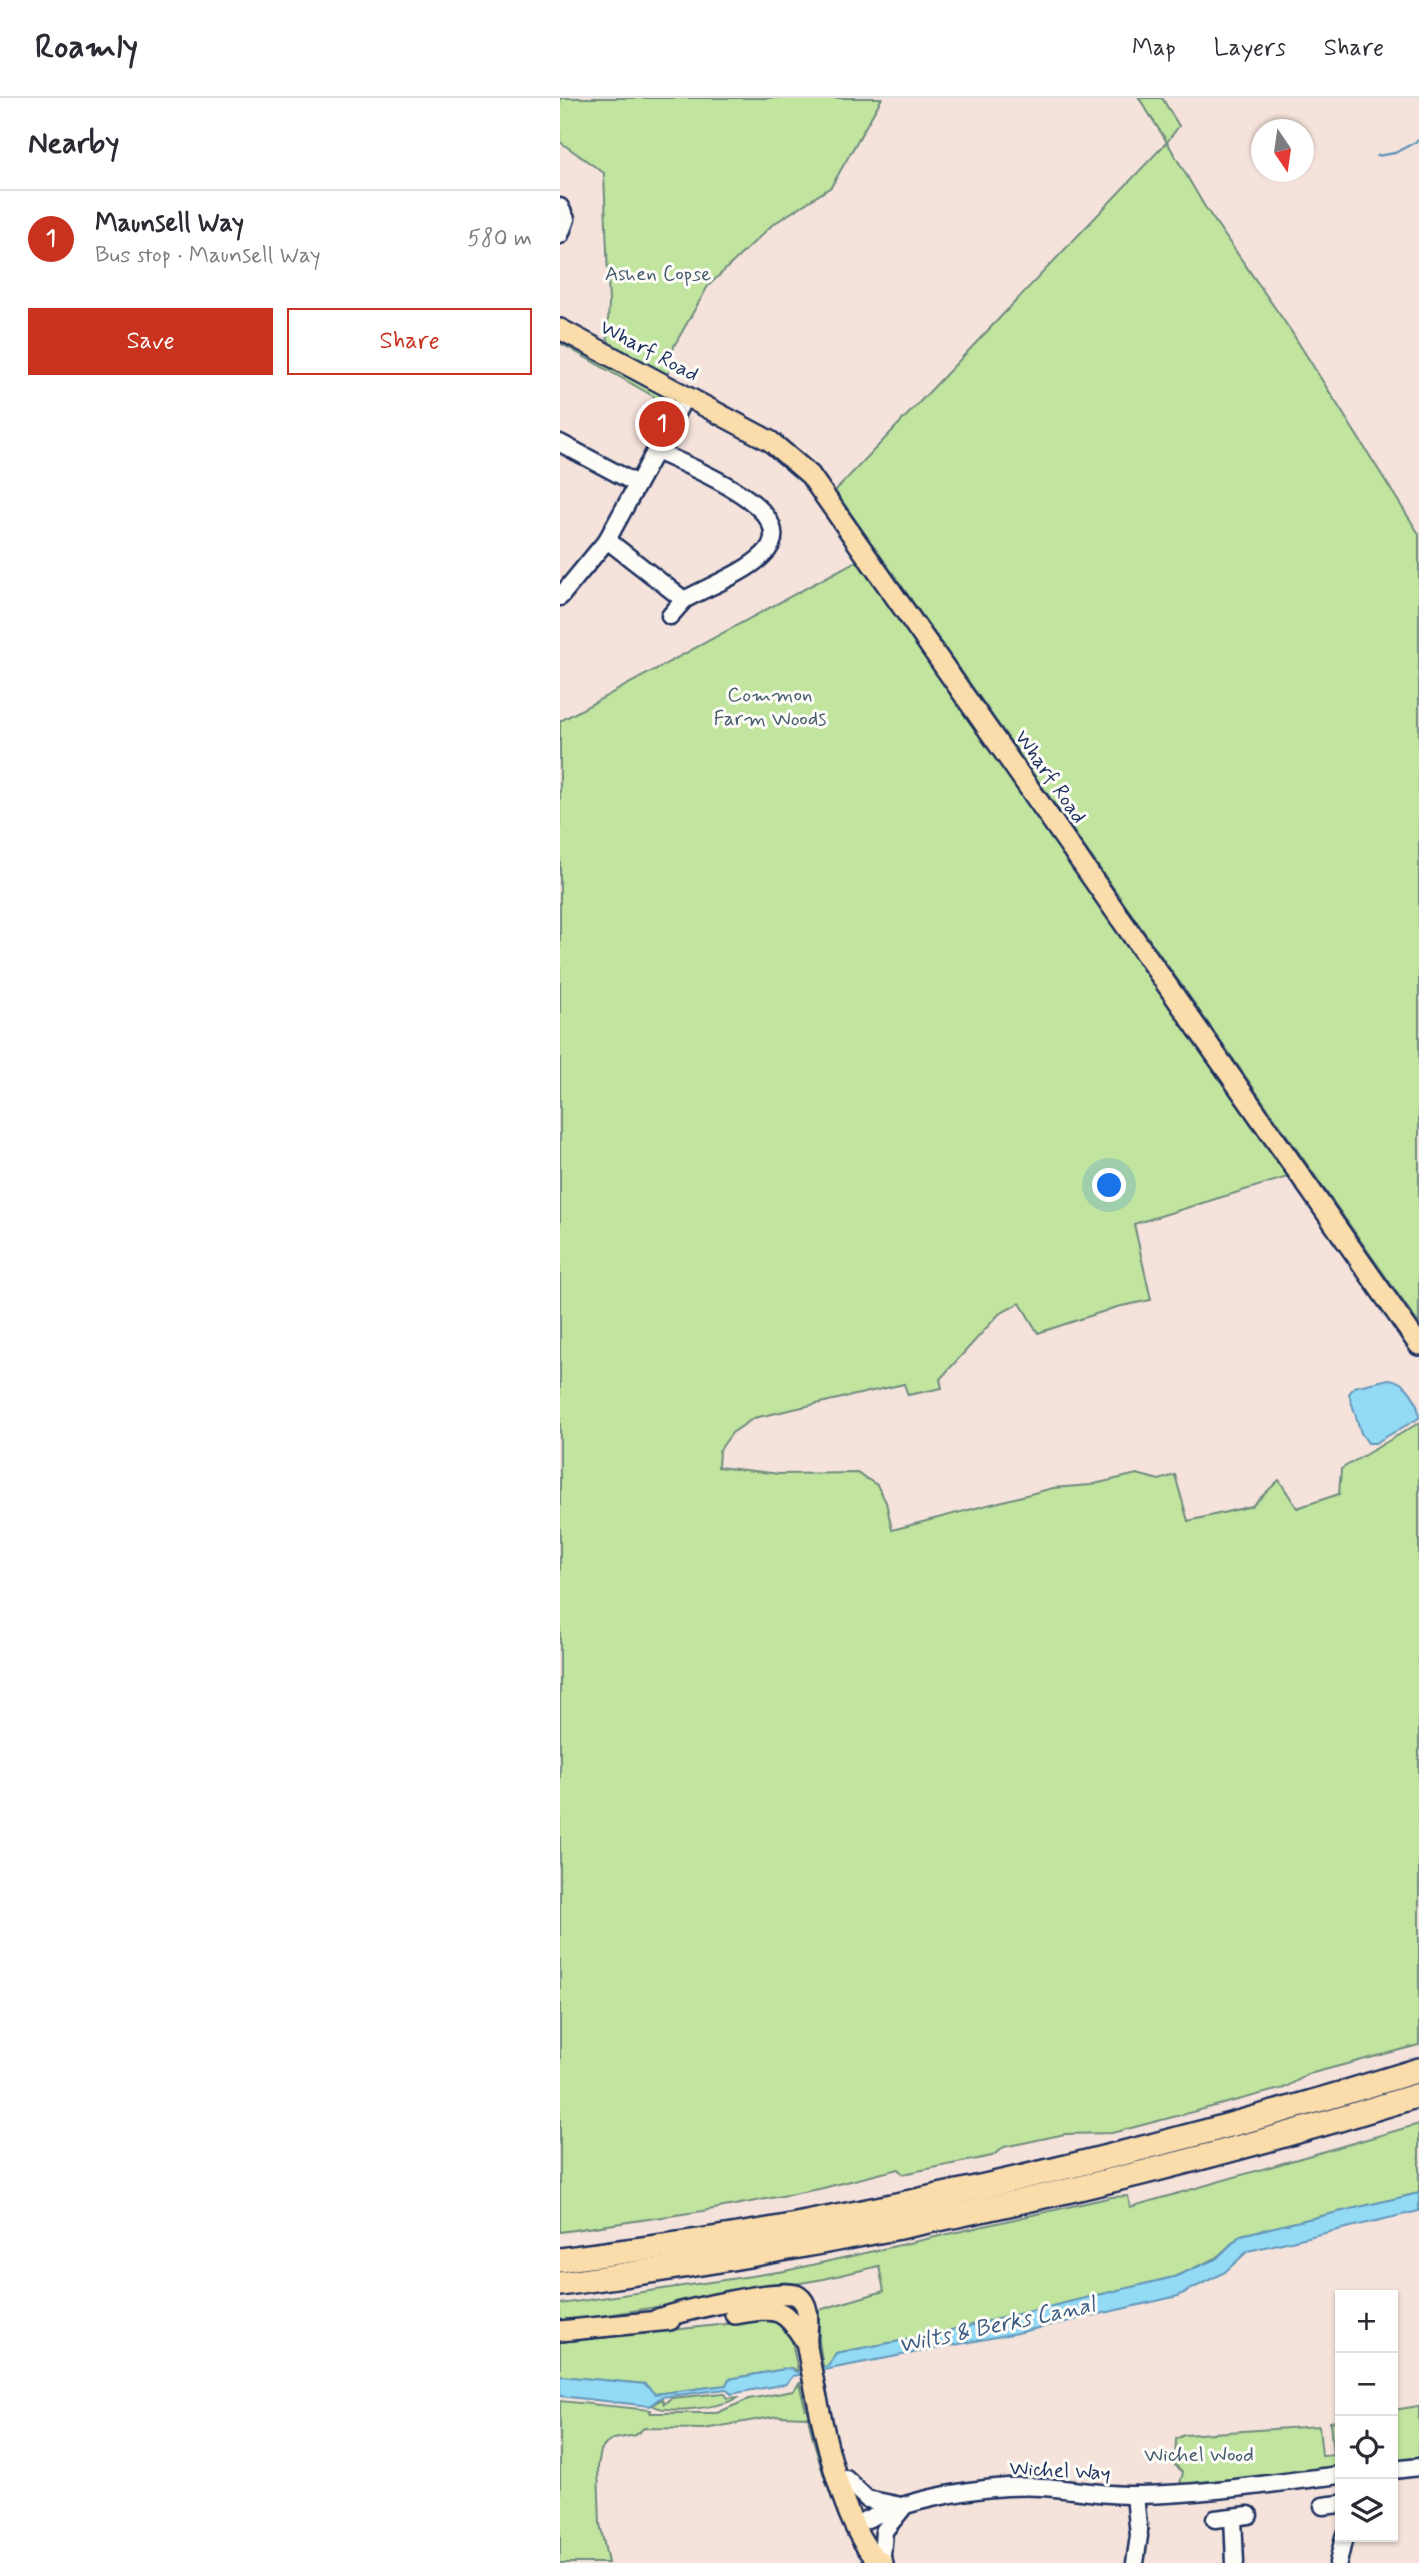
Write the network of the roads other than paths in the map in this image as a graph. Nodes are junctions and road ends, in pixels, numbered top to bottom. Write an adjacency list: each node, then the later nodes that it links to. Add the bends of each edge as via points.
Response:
1 (560, 207): 2 (street, via 566,219)
2 (560, 235)
3 (560, 329): 4 (main road, Wharf Road)
4 (685, 397): 6 (street); 12 (main road, Wharf Road, via 778,446 817,483)
5 (560, 443): 7 (street)
6 (656, 451): 7 (street); 10 (street, via 737,491 761,510 771,528 771,542 760,558)
7 (637, 484): 8 (street)
8 (607, 540): 9 (street); 10 (street)
9 (560, 597)
10 (684, 600): 11 (street)
11 (670, 616)
12 (1419, 1345)
13 (1419, 2070): 15 (highway, via 1151,2148 975,2188 794,2225)
14 (1419, 2095): 16 (highway, via 1154,2171 981,2212 794,2249)
15 (560, 2260)
16 (560, 2284)
17 (658, 2319): 18 (main road); 19 (main road, via 776,2311 790,2318); 19 (main road, via 686,2309 790,2293 801,2299 807,2313)
18 (560, 2331)
19 (807, 2344): 20 (main road)
20 (832, 2454): 24 (main road); 32 (main road, via 835,2481)
21 (1419, 2467): 22 (street)
22 (1398, 2469)
23 (1335, 2477): 25 (street, Wichel Way, via 1195,2493)
24 (846, 2479): 28 (street, via 867,2499); 32 (main road)
25 (1135, 2495): 28 (street, Wichel Way, via 1009,2487); 35 (street, via 1139,2536)
26 (1335, 2505): 27 (street)
27 (1323, 2506)
28 (904, 2507): 32 (street, Wichel Way); 34 (street, via 885,2528)
29 (1249, 2515): 30 (street)
30 (1233, 2517): 31 (street); 36 (street)
31 (1215, 2519)
32 (859, 2523): 34 (main road, via 870,2552)
33 (1343, 2542): 37 (street)
34 (882, 2560)
35 (1135, 2563)
36 (1235, 2563)
37 (1338, 2563)

